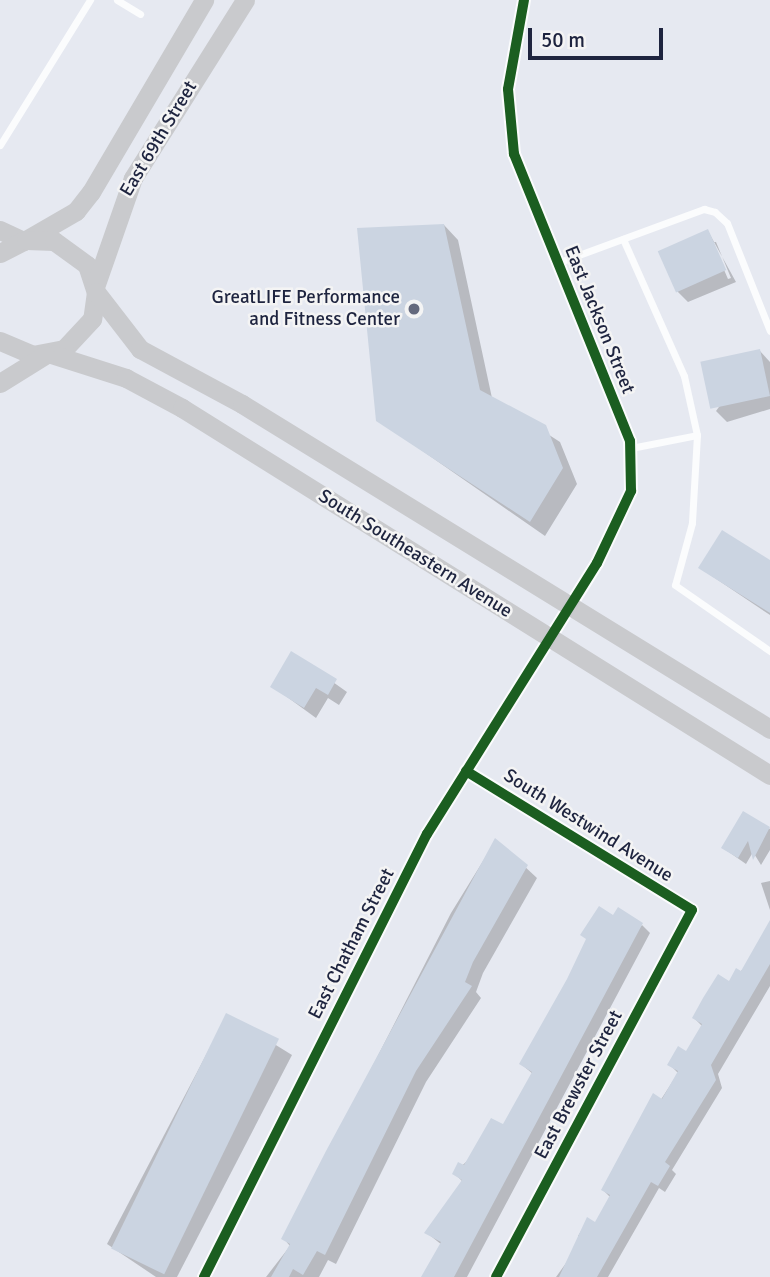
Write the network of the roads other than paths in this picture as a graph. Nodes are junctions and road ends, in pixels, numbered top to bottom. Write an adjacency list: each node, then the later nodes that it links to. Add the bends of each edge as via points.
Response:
1 (90, 0): 7 (lane)
2 (117, 0): 6 (lane)
3 (204, 0): 10 (main road, East 69th Street, via 91,192 76,211)
4 (245, 0): 13 (main road, East 69th Street, via 133,178)
5 (524, 0): 12 (street, East Jackson Street, via 512,45 508,122)
6 (139, 14)
7 (0, 145)
8 (0, 230): 10 (main road)
9 (623, 239): 12 (lane); 14 (lane, via 704,209 715,212 727,223); 18 (lane, via 684,376)
10 (25, 240): 11 (main road, East 69th Street); 13 (main road, South Southeastern Avenue, via 67,246 87,265)
11 (0, 253)
12 (557, 263): 19 (street, East Jackson Street)
13 (95, 289): 16 (main road, East 69th Street, via 85,331); 20 (main road, South Southeastern Avenue, via 140,349 242,404)
14 (770, 331)
15 (0, 341): 16 (main road, South Southeastern Avenue, via 20,353)
16 (48, 354): 17 (main road, East 69th Street); 21 (main road, South Southeastern Avenue, via 125,378 182,408)
17 (0, 383)
18 (697, 435): 19 (lane); 22 (lane, via 692,523 675,585)
19 (631, 447): 20 (street, East Jackson Street, via 634,468 621,518)
20 (569, 606): 21 (street, East Jackson Street); 23 (main road, South Southeastern Avenue)
21 (549, 637): 24 (street, East Chatham Street); 25 (main road, South Southeastern Avenue)
22 (770, 651)
23 (770, 729)
24 (466, 771): 26 (street, South Westwind Avenue); 27 (street, East Chatham Street, via 410,867)
25 (770, 775)
26 (692, 910): 28 (street, East Brewster Street)
27 (204, 1277)
28 (496, 1277)

